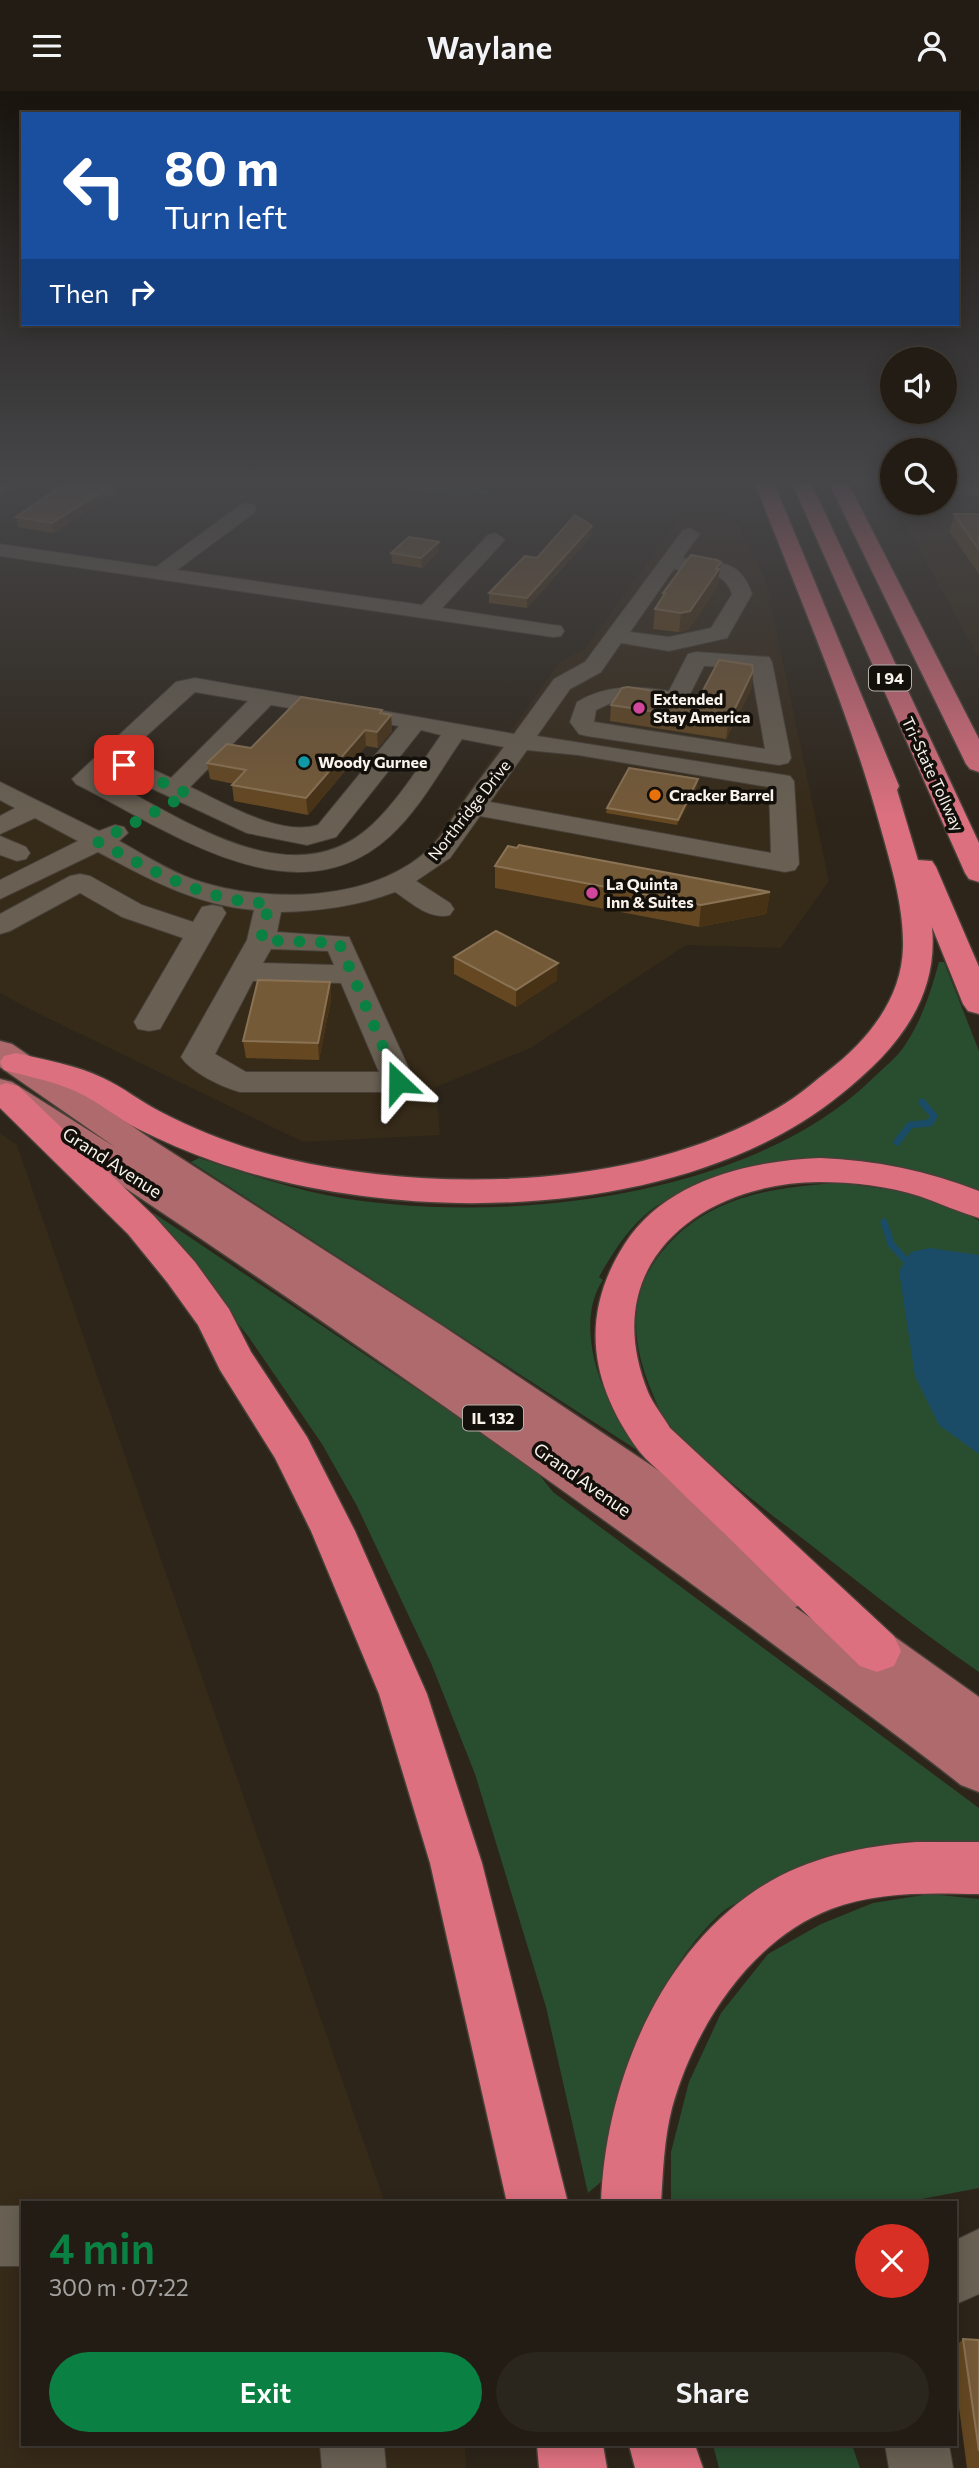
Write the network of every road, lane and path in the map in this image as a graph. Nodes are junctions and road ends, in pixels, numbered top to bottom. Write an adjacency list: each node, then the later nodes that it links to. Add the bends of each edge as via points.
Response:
1 (303, 594): 8 (street)
2 (444, 594): 8 (street)
3 (647, 594): 10 (street)
4 (742, 594): 10 (street, via 719,633 668,644)
5 (808, 594): 23 (highway)
6 (852, 594): 36 (highway, Tri-State Tollway / I 94)
7 (895, 594): 19 (highway, I 94)
8 (427, 612): 9 (street)
9 (553, 631)
10 (616, 636): 11 (street)
11 (593, 667): 12 (street, via 617,678); 18 (street, Northridge Drive, via 562,684)
12 (632, 692): 12 (street, via 677,699 696,659 761,661 779,758 587,729 582,722 585,708 604,695)
13 (265, 697): 14 (street); 20 (street); 22 (street, via 184,687)
14 (296, 702): 15 (street); 16 (street)
15 (277, 721)
16 (415, 722): 17 (street); 27 (street)
17 (455, 732): 18 (street); 28 (street)
18 (521, 742): 29 (street, Northridge Drive); 29 (street, via 781,781 785,864)
19 (973, 744): 24 (highway, I 94)
20 (218, 745): 21 (street); 26 (street)
21 (249, 751)
22 (107, 758): 26 (street); 31 (street, via 85,779)
23 (876, 763): 47 (highway); 49 (highway, via 917,922 920,952 909,993 886,1032 831,1089 732,1145 637,1173 547,1187 470,1192 369,1185 249,1161 195,1142 83,1081)
24 (979, 764)
25 (0, 790): 30 (street, Northridge Drive)
26 (181, 791): 31 (street); 33 (street, via 256,827 307,837)
27 (355, 796): 28 (street); 33 (street, via 327,831)
28 (401, 805): 35 (street, via 370,840)
29 (473, 807): 37 (street, Northridge Drive, via 440,852)
30 (35, 809): 32 (street); 34 (street, Northridge Drive)
31 (153, 813): 34 (street); 35 (street, via 221,849 261,863 300,865)
32 (0, 826)
33 (317, 834): 35 (street)
34 (98, 842): 38 (street); 39 (street, Northridge Drive, via 182,885)
35 (354, 849)
36 (979, 873)
37 (397, 881): 40 (street, Northridge Drive, via 323,901); 41 (street)
38 (0, 891)
39 (221, 897): 40 (street, Northridge Drive); 43 (street)
40 (269, 903): 44 (street)
41 (440, 909)
42 (0, 925): 43 (street, via 80,882 132,911)
43 (200, 934): 48 (street)
44 (261, 940): 45 (street); 46 (street, via 339,943)
45 (243, 972): 46 (street); 46 (street, via 197,1057 240,1082 398,1082)
46 (353, 974)
47 (979, 1004)
48 (149, 1022)
49 (6, 1075): 51 (main road, Grand Avenue / IL 132, via 103,1124 376,1302 674,1504); 53 (main road, Grand Avenue / IL 132, via 658,1534); 55 (highway, via 141,1225 215,1319 234,1359 292,1449 332,1531 402,1694 456,1863)
50 (979, 1205): 51 (highway, via 924,1184 845,1171 796,1171 744,1180 701,1197 652,1234 627,1271 616,1301 612,1336 616,1363 631,1404 655,1440)
51 (877, 1651): 52 (main road, Grand Avenue / IL 132)
52 (979, 1726)
53 (979, 1769)
54 (979, 1868): 56 (highway, via 916,1868 846,1878 790,1900 746,1933 705,1977 657,2066 641,2116)
55 (538, 2201)
56 (631, 2201)
57 (0, 2236): 58 (street)
58 (21, 2236)
59 (979, 2259): 60 (lane)
60 (957, 2273)
61 (352, 2446): 65 (street)
62 (570, 2446): 66 (highway)
63 (662, 2446): 67 (highway)
64 (917, 2446): 68 (street)
65 (354, 2468)
66 (573, 2468)
67 (669, 2468)
68 (921, 2468)

